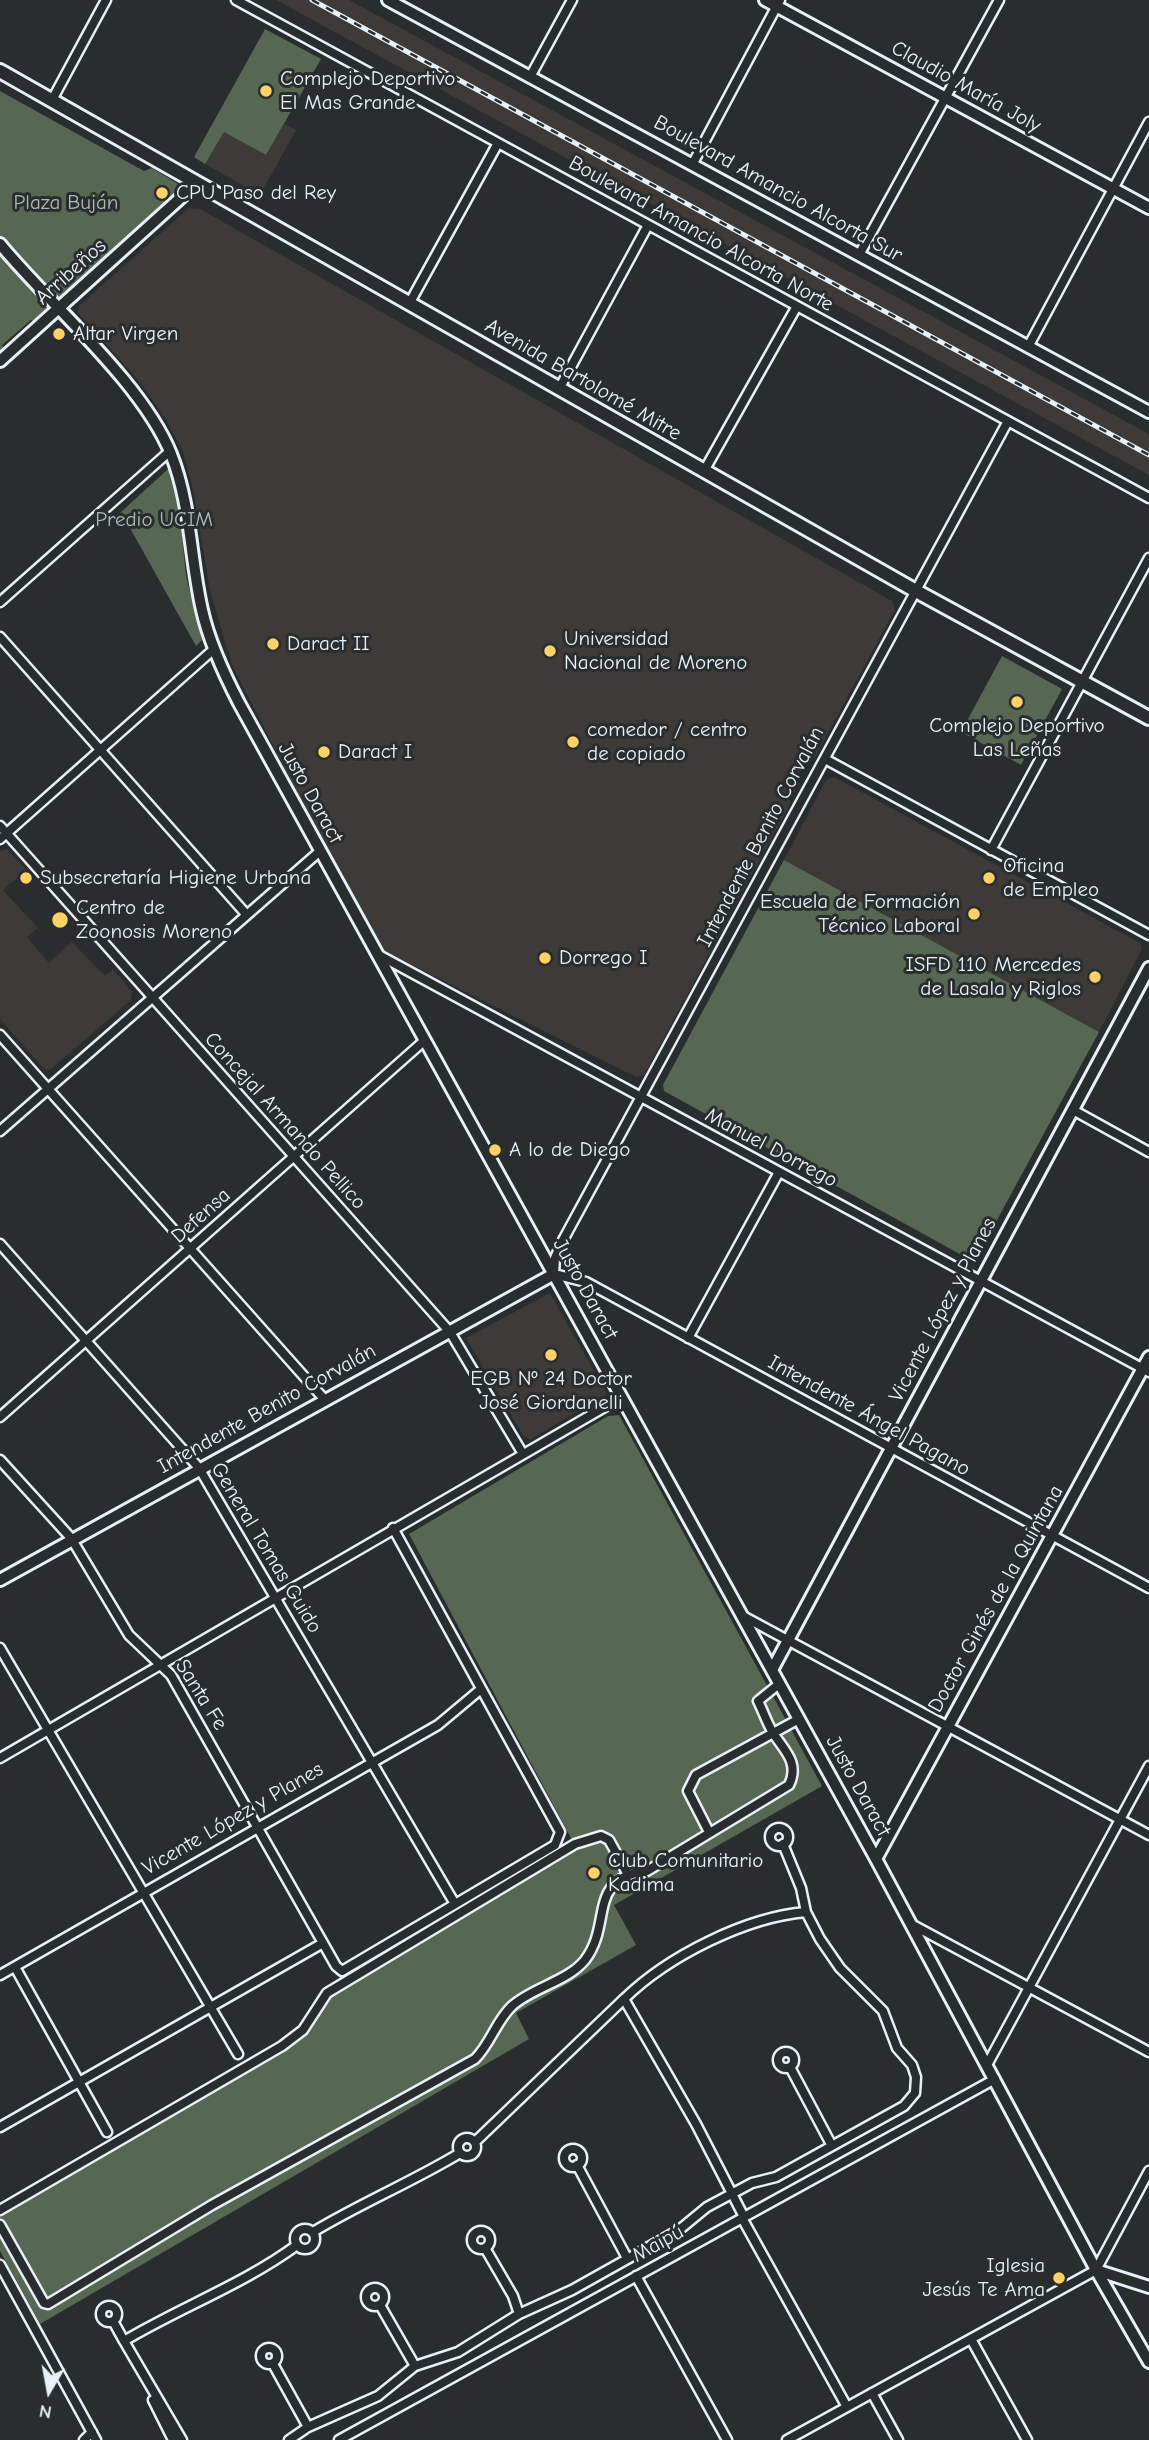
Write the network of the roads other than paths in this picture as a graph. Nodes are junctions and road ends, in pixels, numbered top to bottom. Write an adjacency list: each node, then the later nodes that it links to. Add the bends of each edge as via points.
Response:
1 (106, 0): 11 (street)
2 (236, 0): 13 (street, Boulevard Amancio Alcorta Norte)
3 (388, 0): 9 (street, Boulevard Amancio Alcorta Sur)
4 (572, 0): 9 (street)
5 (765, 0): 7 (street, Claudio María Joly)
6 (999, 0): 10 (street)
7 (778, 3): 10 (street, Claudio María Joly); 14 (street)
8 (0, 71): 11 (main road, Avenida Bartolomé Mitre)
9 (530, 77): 14 (street, Boulevard Amancio Alcorta Sur)
10 (946, 98): 16 (street, Claudio María Joly); 20 (street)
11 (52, 100): 15 (main road, Avenida Bartolomé Mitre)
12 (1149, 122): 16 (street)
13 (498, 143): 18 (street, Boulevard Amancio Alcorta Norte); 21 (street)
14 (692, 165): 20 (street, Boulevard Amancio Alcorta Sur)
15 (197, 183): 21 (main road, Avenida Bartolomé Mitre); 23 (street, Arribeños)
16 (1114, 190): 17 (street, Claudio María Joly); 24 (street)
17 (1149, 208)
18 (649, 225): 22 (street, Boulevard Amancio Alcorta Norte); 26 (street)
19 (0, 244): 23 (street, Justo Daract)
20 (859, 256): 24 (street, Boulevard Amancio Alcorta Sur)
21 (410, 304): 26 (main road, Avenida Bartolomé Mitre)
22 (797, 306): 28 (street, Boulevard Amancio Alcorta Norte); 30 (street)
23 (59, 309): 25 (street, Arribeños); 29 (street, Justo Daract, via 138,401)
24 (1028, 347): 27 (street, Boulevard Amancio Alcorta Sur)
25 (0, 361)
26 (559, 388): 30 (main road, Avenida Bartolomé Mitre)
27 (1149, 412)
28 (1008, 421): 31 (street, Boulevard Amancio Alcorta Norte); 33 (street, Intendente Benito Corvalán)
29 (170, 451): 34 (street); 36 (street, Justo Daract, via 186,505 202,611)
30 (704, 471): 33 (main road, Avenida Bartolomé Mitre)
31 (1149, 498)
32 (1149, 558): 37 (street)
33 (916, 591): 37 (main road, Avenida Bartolomé Mitre); 40 (street, Intendente Benito Corvalán)
34 (0, 602)
35 (0, 637): 39 (street)
36 (214, 649): 39 (street); 44 (street, Justo Daract)
37 (1082, 682): 38 (main road, Avenida Bartolomé Mitre); 43 (street)
38 (1149, 718)
39 (101, 750): 42 (street); 45 (street)
40 (825, 759): 43 (street); 53 (street, Intendente Benito Corvalán)
41 (0, 826): 42 (street, Concejal Armando Pellico)
42 (3, 836): 49 (street, Concejal Armando Pellico)
43 (991, 850): 46 (street)
44 (320, 851): 45 (street); 47 (street, Justo Daract)
45 (246, 914): 49 (street)
46 (1149, 935)
47 (377, 954): 51 (street, Justo Daract); 53 (street, Manuel Dorrego)
48 (1149, 968): 54 (street, Vicente López y Planes)
49 (152, 997): 52 (street); 57 (street, Concejal Armando Pellico)
50 (0, 1035): 52 (street)
51 (425, 1040): 57 (street, Defensa); 61 (street, Justo Daract)
52 (48, 1089): 55 (street); 60 (street)
53 (641, 1098): 58 (street, Manuel Dorrego); 61 (street, Intendente Benito Corvalán, via 562,1242)
54 (1073, 1110): 56 (street); 62 (street, Vicente López y Planes)
55 (0, 1130)
56 (1149, 1152)
57 (293, 1157): 60 (street, Defensa); 63 (street, Concejal Armando Pellico)
58 (779, 1172): 62 (street, Manuel Dorrego); 64 (street)
59 (0, 1244): 65 (street, General Tomas Guido)
60 (190, 1249): 65 (street, Defensa); 69 (street)
61 (554, 1273): 63 (street, Intendente Benito Corvalán); 64 (street, Intendente Ángel Pagano, via 572,1276); 68 (street, Justo Daract)
62 (981, 1280): 67 (street, Manuel Dorrego); 71 (street, Vicente López y Planes)
63 (450, 1332): 69 (street, Intendente Benito Corvalán); 72 (street, Concejal Armando Pellico)
64 (688, 1338): 71 (street, Intendente Ángel Pagano)
65 (86, 1341): 70 (street, Defensa); 74 (street, General Tomas Guido)
66 (1149, 1357): 67 (street, Doctor Ginés de la Quintana)
67 (1146, 1370): 76 (street, Doctor Ginés de la Quintana)
68 (622, 1397): 72 (street); 81 (street, Justo Daract)
69 (325, 1400): 74 (street, Intendente Benito Corvalán)
70 (0, 1417)
71 (891, 1448): 76 (street, Intendente Ángel Pagano); 82 (street, Vicente López y Planes)
72 (523, 1454): 75 (street)
73 (0, 1460): 77 (street, Santa Fe)
74 (199, 1468): 77 (street, Intendente Benito Corvalán); 80 (street, General Tomas Guido)
75 (393, 1528): 80 (street); 87 (street)
76 (1052, 1535): 79 (street, Intendente Ángel Pagano); 89 (street, Doctor Ginés de la Quintana)
77 (71, 1538): 78 (street, Intendente Benito Corvalán); 84 (street, Santa Fe, via 129,1635)
78 (0, 1580)
79 (1149, 1588)
80 (275, 1598): 84 (street); 93 (street, General Tomas Guido)
81 (741, 1615): 82 (street); 85 (street, Justo Daract)
82 (788, 1640): 85 (street, Vicente López y Planes); 89 (street)
83 (0, 1647): 90 (street)
84 (162, 1665): 90 (street); 96 (street, Santa Fe)
85 (772, 1670): 86 (street, Justo Daract)
86 (779, 1684): 88 (street, Justo Daract); 91 (street, via 758,1701)
87 (481, 1689): 93 (street, Vicente López y Planes, via 438,1725); 103 (street, via 560,1832 555,1845)
88 (799, 1718): 91 (street); 100 (street, Justo Daract)
89 (948, 1727): 95 (street); 100 (street, Doctor Ginés de la Quintana)
90 (49, 1730): 92 (street); 102 (street)
91 (773, 1732): 97 (street, via 788,1752 793,1770 789,1785); 97 (street, via 696,1775 690,1783 688,1791)
92 (0, 1758)
93 (372, 1762): 96 (street, Vicente López y Planes); 103 (street, General Tomas Guido)
94 (1149, 1766): 95 (street)
95 (1120, 1819): 98 (street); 109 (street)
96 (258, 1827): 102 (street, Vicente López y Planes); 106 (street, Santa Fe)
97 (709, 1832): 101 (street, via 647,1871)
98 (1149, 1835)
99 (783, 1844): 104 (street)
100 (876, 1859): 105 (street, Justo Daract)
101 (627, 1873): 124 (street, via 609,1840 601,1836 575,1844 327,1993 303,2030 282,2046); 126 (street, via 610,1888 585,1960 513,2005 475,2059 212,2205 48,2304)
102 (145, 1892): 107 (street, Vicente López y Planes); 111 (street)
103 (455, 1904): 106 (street, Santa Fe, via 342,1971)
104 (806, 1912): 110 (street, via 774,1916 743,1927 665,1966); 120 (street, via 840,1968 883,2011 897,2048 916,2077 915,2093 904,2106)
105 (908, 1922): 109 (street); 114 (street, Justo Daract)
106 (323, 1943): 111 (street)
107 (15, 1967): 108 (street, Vicente López y Planes); 117 (street)
108 (0, 1975)
109 (1029, 1987): 112 (street); 114 (street)
110 (624, 1999): 123 (street); 127 (street, via 475,2142 462,2140 460,2153)
111 (211, 2006): 113 (street); 117 (street)
112 (1149, 2052)
113 (238, 2054)
114 (987, 2064): 116 (street, Justo Daract)
115 (790, 2067): 120 (street)
116 (995, 2079): 125 (street, Maipú); 132 (street, Justo Daract)
117 (78, 2082): 118 (street); 119 (street)
118 (0, 2127)
119 (107, 2132)
120 (832, 2146): 123 (street, via 776,2177)
121 (577, 2165): 130 (street)
122 (1149, 2171): 132 (street)
123 (732, 2193): 125 (street); 130 (street, via 679,2230)
124 (0, 2210)
125 (743, 2218): 133 (street, Maipú); 145 (street)
126 (0, 2225)
127 (313, 2232): 128 (street, via 313,2245); 128 (street, via 299,2231)
128 (298, 2245): 139 (street, via 249,2277)
129 (485, 2248): 136 (street)
130 (627, 2258): 136 (street)
131 (0, 2265): 147 (street)
132 (1096, 2270): 134 (street); 138 (street); 140 (street, Justo Daract)
133 (636, 2276): 152 (street, Maipú); 153 (street)
134 (1149, 2287)
135 (380, 2305): 142 (street)
136 (519, 2314): 142 (street, via 458,2352)
137 (113, 2321): 139 (street)
138 (971, 2339): 144 (street); 156 (street)
139 (124, 2341): 143 (street)
140 (1149, 2362)
141 (273, 2364): 146 (street)
142 (415, 2367): 146 (street, via 378,2396)
143 (147, 2384): 149 (street); 150 (street)
144 (872, 2393): 145 (street); 155 (street)
145 (847, 2407): 154 (street)
146 (309, 2427): 151 (street)
147 (94, 2436): 148 (street)
148 (84, 2440)
149 (173, 2440)
150 (182, 2440)
151 (289, 2440)
152 (339, 2440)
153 (727, 2440)
154 (787, 2440)
155 (898, 2440)
156 (1027, 2440)

